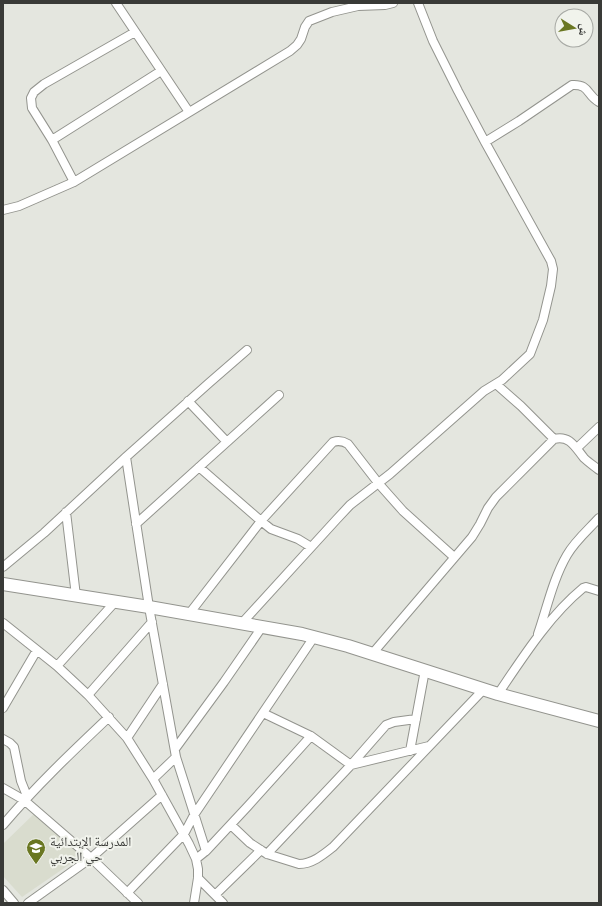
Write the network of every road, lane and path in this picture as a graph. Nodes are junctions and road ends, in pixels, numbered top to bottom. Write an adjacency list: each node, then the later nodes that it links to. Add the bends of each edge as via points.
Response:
1 (116, 3): 4 (street)
2 (392, 3): 7 (street, via 358,6 309,21 297,45)
3 (418, 3): 9 (street, via 433,41)
4 (135, 32): 5 (street); 8 (street, via 34,92 31,98 32,108)
5 (162, 71): 7 (street); 8 (street)
6 (599, 102): 9 (street, via 584,86 572,85)
7 (189, 112): 10 (street)
8 (52, 140): 10 (street)
9 (485, 142): 13 (street, via 551,261 553,269 543,320 532,349 527,357)
10 (74, 182): 11 (street, via 19,206)
11 (3, 210)
12 (247, 350): 15 (street)
13 (496, 384): 17 (street); 23 (street, via 484,391)
14 (279, 394): 18 (street)
15 (188, 401): 18 (street); 20 (street)
16 (599, 427): 19 (street)
17 (554, 439): 19 (street, via 563,438); 29 (street, via 496,497 472,537)
18 (227, 442): 21 (street)
19 (577, 448): 22 (street, via 585,459)
20 (126, 457): 24 (street); 27 (street)
21 (200, 467): 26 (street); 27 (street)
22 (599, 470)
23 (379, 484): 26 (street, via 348,444 336,441); 28 (street, via 350,505); 29 (street, via 404,512)
24 (66, 512): 30 (street); 33 (street)
25 (599, 518): 42 (street, via 567,554)
26 (261, 521): 28 (street, via 271,529); 36 (street)
27 (136, 524): 35 (street)
28 (311, 547): 39 (street)
29 (454, 557): 44 (street)
30 (3, 567)
31 (3, 584): 33 (street)
32 (599, 591): 42 (street, via 583,588)
33 (76, 596): 34 (street)
34 (115, 602): 35 (street); 45 (street)
35 (149, 607): 36 (street); 37 (street)
36 (189, 614): 39 (street)
37 (152, 622): 47 (street); 50 (street)
38 (3, 623): 43 (street)
39 (242, 623): 40 (street)
40 (262, 627): 41 (street); 61 (street)
41 (314, 637): 44 (street); 52 (street)
42 (537, 638): 49 (street)
43 (37, 650): 45 (street); 51 (street)
44 (372, 654): 46 (street)
45 (57, 666): 50 (street)
46 (425, 670): 48 (street); 54 (street)
47 (163, 684): 57 (street); 61 (street)
48 (484, 689): 49 (street); 59 (street)
49 (498, 694): 55 (street)
50 (88, 695): 53 (street)
51 (3, 708)
52 (263, 713): 56 (street); 69 (street)
53 (108, 717): 57 (street); 68 (street)
54 (416, 720): 60 (street); 62 (street, via 386,725)
55 (599, 721)
56 (312, 736): 62 (street); 71 (street)
57 (127, 738): 63 (street)
58 (3, 739): 64 (street, via 14,747)
59 (430, 746): 60 (street); 74 (street, via 333,847 314,861 300,864)
60 (410, 751): 62 (street)
61 (176, 753): 63 (street); 69 (street)
62 (351, 765): 74 (street)
63 (153, 779): 67 (street)
64 (21, 781): 66 (street); 68 (street)
65 (3, 788): 66 (street)
66 (12, 793): 68 (street)
67 (162, 795): 72 (street); 75 (street)
68 (26, 798): 70 (street); 75 (street)
69 (194, 815): 72 (street); 73 (street)
70 (3, 825)
71 (231, 825): 73 (street); 74 (street)
72 (184, 834): 76 (street); 79 (street)
73 (206, 851): 76 (street)
74 (264, 852): 80 (street)
75 (91, 858): 79 (street); 82 (street)
76 (196, 859): 77 (street)
77 (198, 878): 80 (street); 84 (street)
78 (3, 890): 81 (street)
79 (128, 893): 83 (street)
80 (214, 894): 85 (street)
81 (14, 903)
82 (28, 903)
83 (138, 903)
84 (194, 903)
85 (223, 903)

